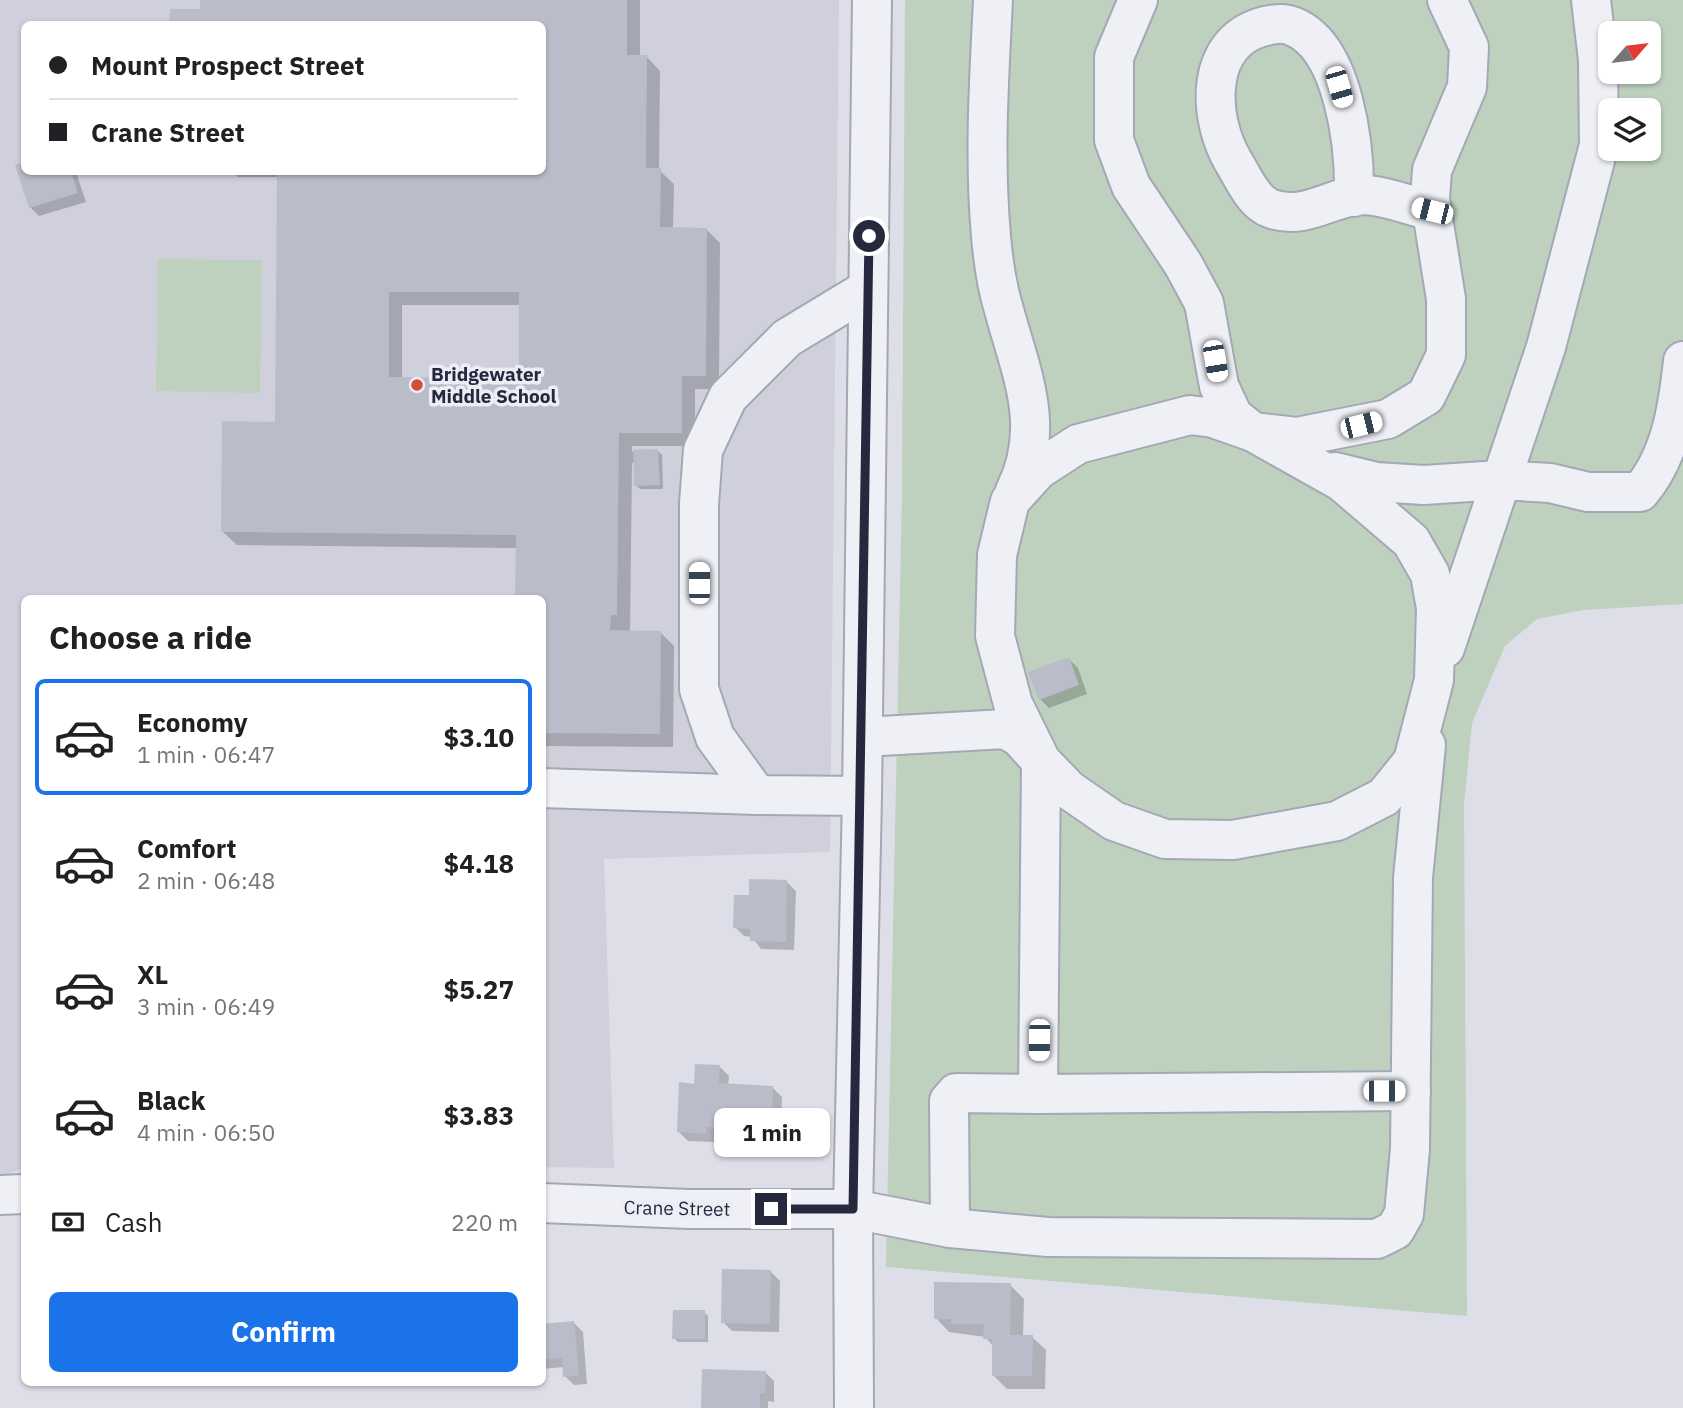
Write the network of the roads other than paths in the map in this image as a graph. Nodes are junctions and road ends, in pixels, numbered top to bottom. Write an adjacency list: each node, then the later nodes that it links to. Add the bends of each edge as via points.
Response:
1 (872, 0): 8 (street)
2 (993, 0): 13 (street, via 991,236 1003,307 1031,415 1025,470)
3 (1138, 0): 10 (street, via 1114,57 1114,140 1131,186 1204,303 1219,386 1233,416)
4 (1447, 0): 7 (street, via 1469,47 1467,87 1432,170)
5 (1591, 0): 12 (street, via 1598,60 1599,145 1546,347)
6 (1353, 197): 6 (street, via 1300,213 1271,209 1252,194 1223,144 1214,88 1224,55 1237,37 1262,25 1291,25 1310,38 1334,70 1355,156); 7 (street)
7 (1432, 211): 10 (street, via 1446,299 1446,355 1426,396 1388,419 1335,432 1297,437)
8 (868, 289): 15 (street); 18 (street, via 787,338 728,397 703,450 699,689 715,737)
9 (1683, 361): 12 (street, via 1678,411 1656,474 1640,492 1588,492 1550,483)
10 (1254, 432): 11 (street); 13 (street, via 1190,415 1137,427 1077,444 1038,470)
11 (1316, 467): 12 (street, via 1377,482 1424,485); 14 (street, via 1380,511 1411,541 1430,574 1436,608)
12 (1500, 480): 14 (street)
13 (1010, 501): 16 (street, via 997,555 995,636 1013,704)
14 (1434, 680): 16 (street, via 1413,761 1384,797 1338,821 1234,840 1165,839 1114,821 1069,790); 20 (street, Crane Street, via 1413,878)
15 (863, 737): 16 (street, via 1005,729); 19 (street)
16 (1041, 761): 21 (street)
17 (546, 788): 18 (street)
18 (757, 795): 19 (street)
19 (862, 796): 25 (street)
20 (1411, 1091): 21 (street); 26 (street, Crane Street, via 1404,1214 1395,1230 1377,1239 1048,1237)
21 (1038, 1094): 26 (street, via 956,1093 949,1101)
22 (21, 1194): 23 (street)
23 (0, 1195)
24 (546, 1203): 25 (street, Crane Street)
25 (853, 1209): 26 (street, Crane Street); 27 (street)
26 (950, 1228)
27 (854, 1408)

